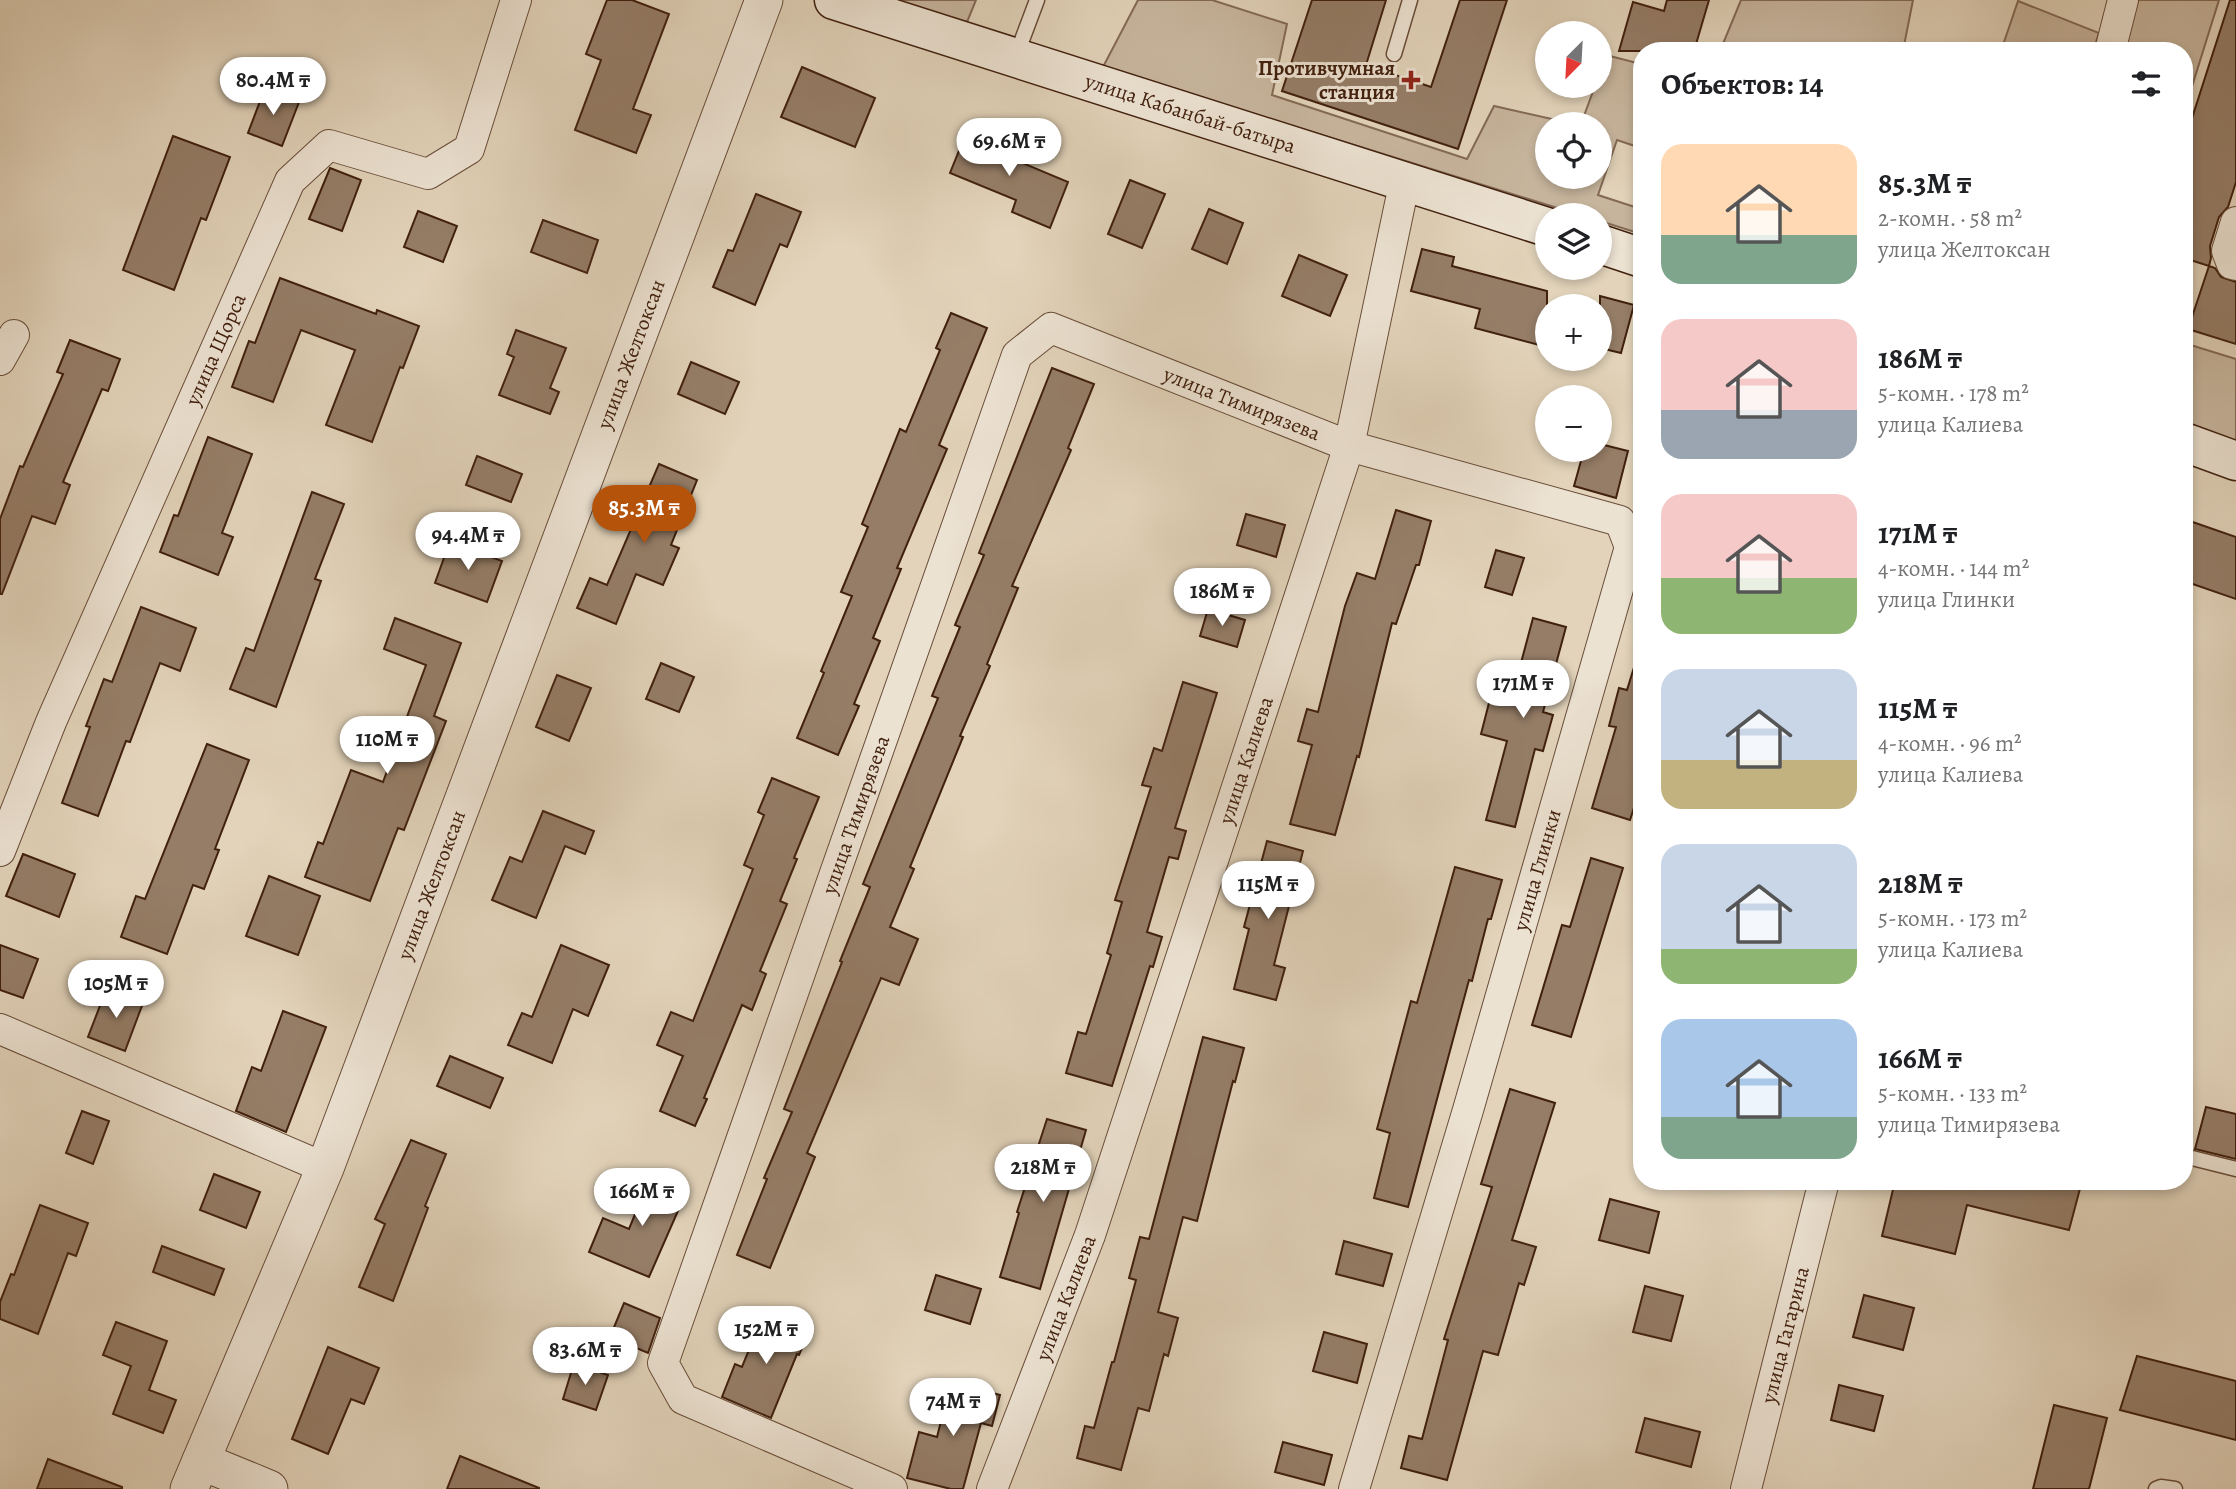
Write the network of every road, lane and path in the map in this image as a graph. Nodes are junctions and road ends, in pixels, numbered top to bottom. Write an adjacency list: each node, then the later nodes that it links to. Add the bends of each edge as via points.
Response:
1 (516, 0): 19 (street, улица Щорса, via 469,149 428,174 329,145 290,181 57,709)
2 (764, 0): 22 (street, улица Желтоксан)
3 (834, 0): 9 (main road, улица Кабанбай-батыра)
4 (1037, 0): 9 (lane)
5 (1410, 0): 8 (lane)
6 (2123, 0): 7 (street)
7 (2112, 42)
8 (1394, 54)
9 (1016, 57): 10 (main road, улица Кабанбай-батыра)
10 (1405, 180): 12 (main road, улица Кабанбай-батыра); 17 (street, улица Калиева)
11 (2236, 222): 15 (street, via 2227,251)
12 (1535, 223)
13 (1612, 248): 14 (main road)
14 (1633, 255)
15 (2236, 265)
16 (2193, 445): 18 (main road)
17 (1349, 446): 27 (street, улица Тимирязева, via 1051,328 1017,355 663,1363 683,1399); 28 (street, улица Калиева, via 1090,1235); 29 (street, улица Глинки, via 1619,521 1630,547)
18 (2236, 461)
19 (0, 851)
20 (0, 1030): 22 (street)
21 (2193, 1158): 23 (lane)
22 (325, 1168): 25 (street, улица Желтоксан)
23 (2236, 1169)
24 (1823, 1190): 30 (street, улица Гагарина)
25 (195, 1475): 26 (street)
26 (269, 1489)
27 (892, 1489)
28 (992, 1489)
29 (1354, 1489)
30 (1746, 1489)
31 (2156, 1489): 32 (lane)
32 (2175, 1489)

